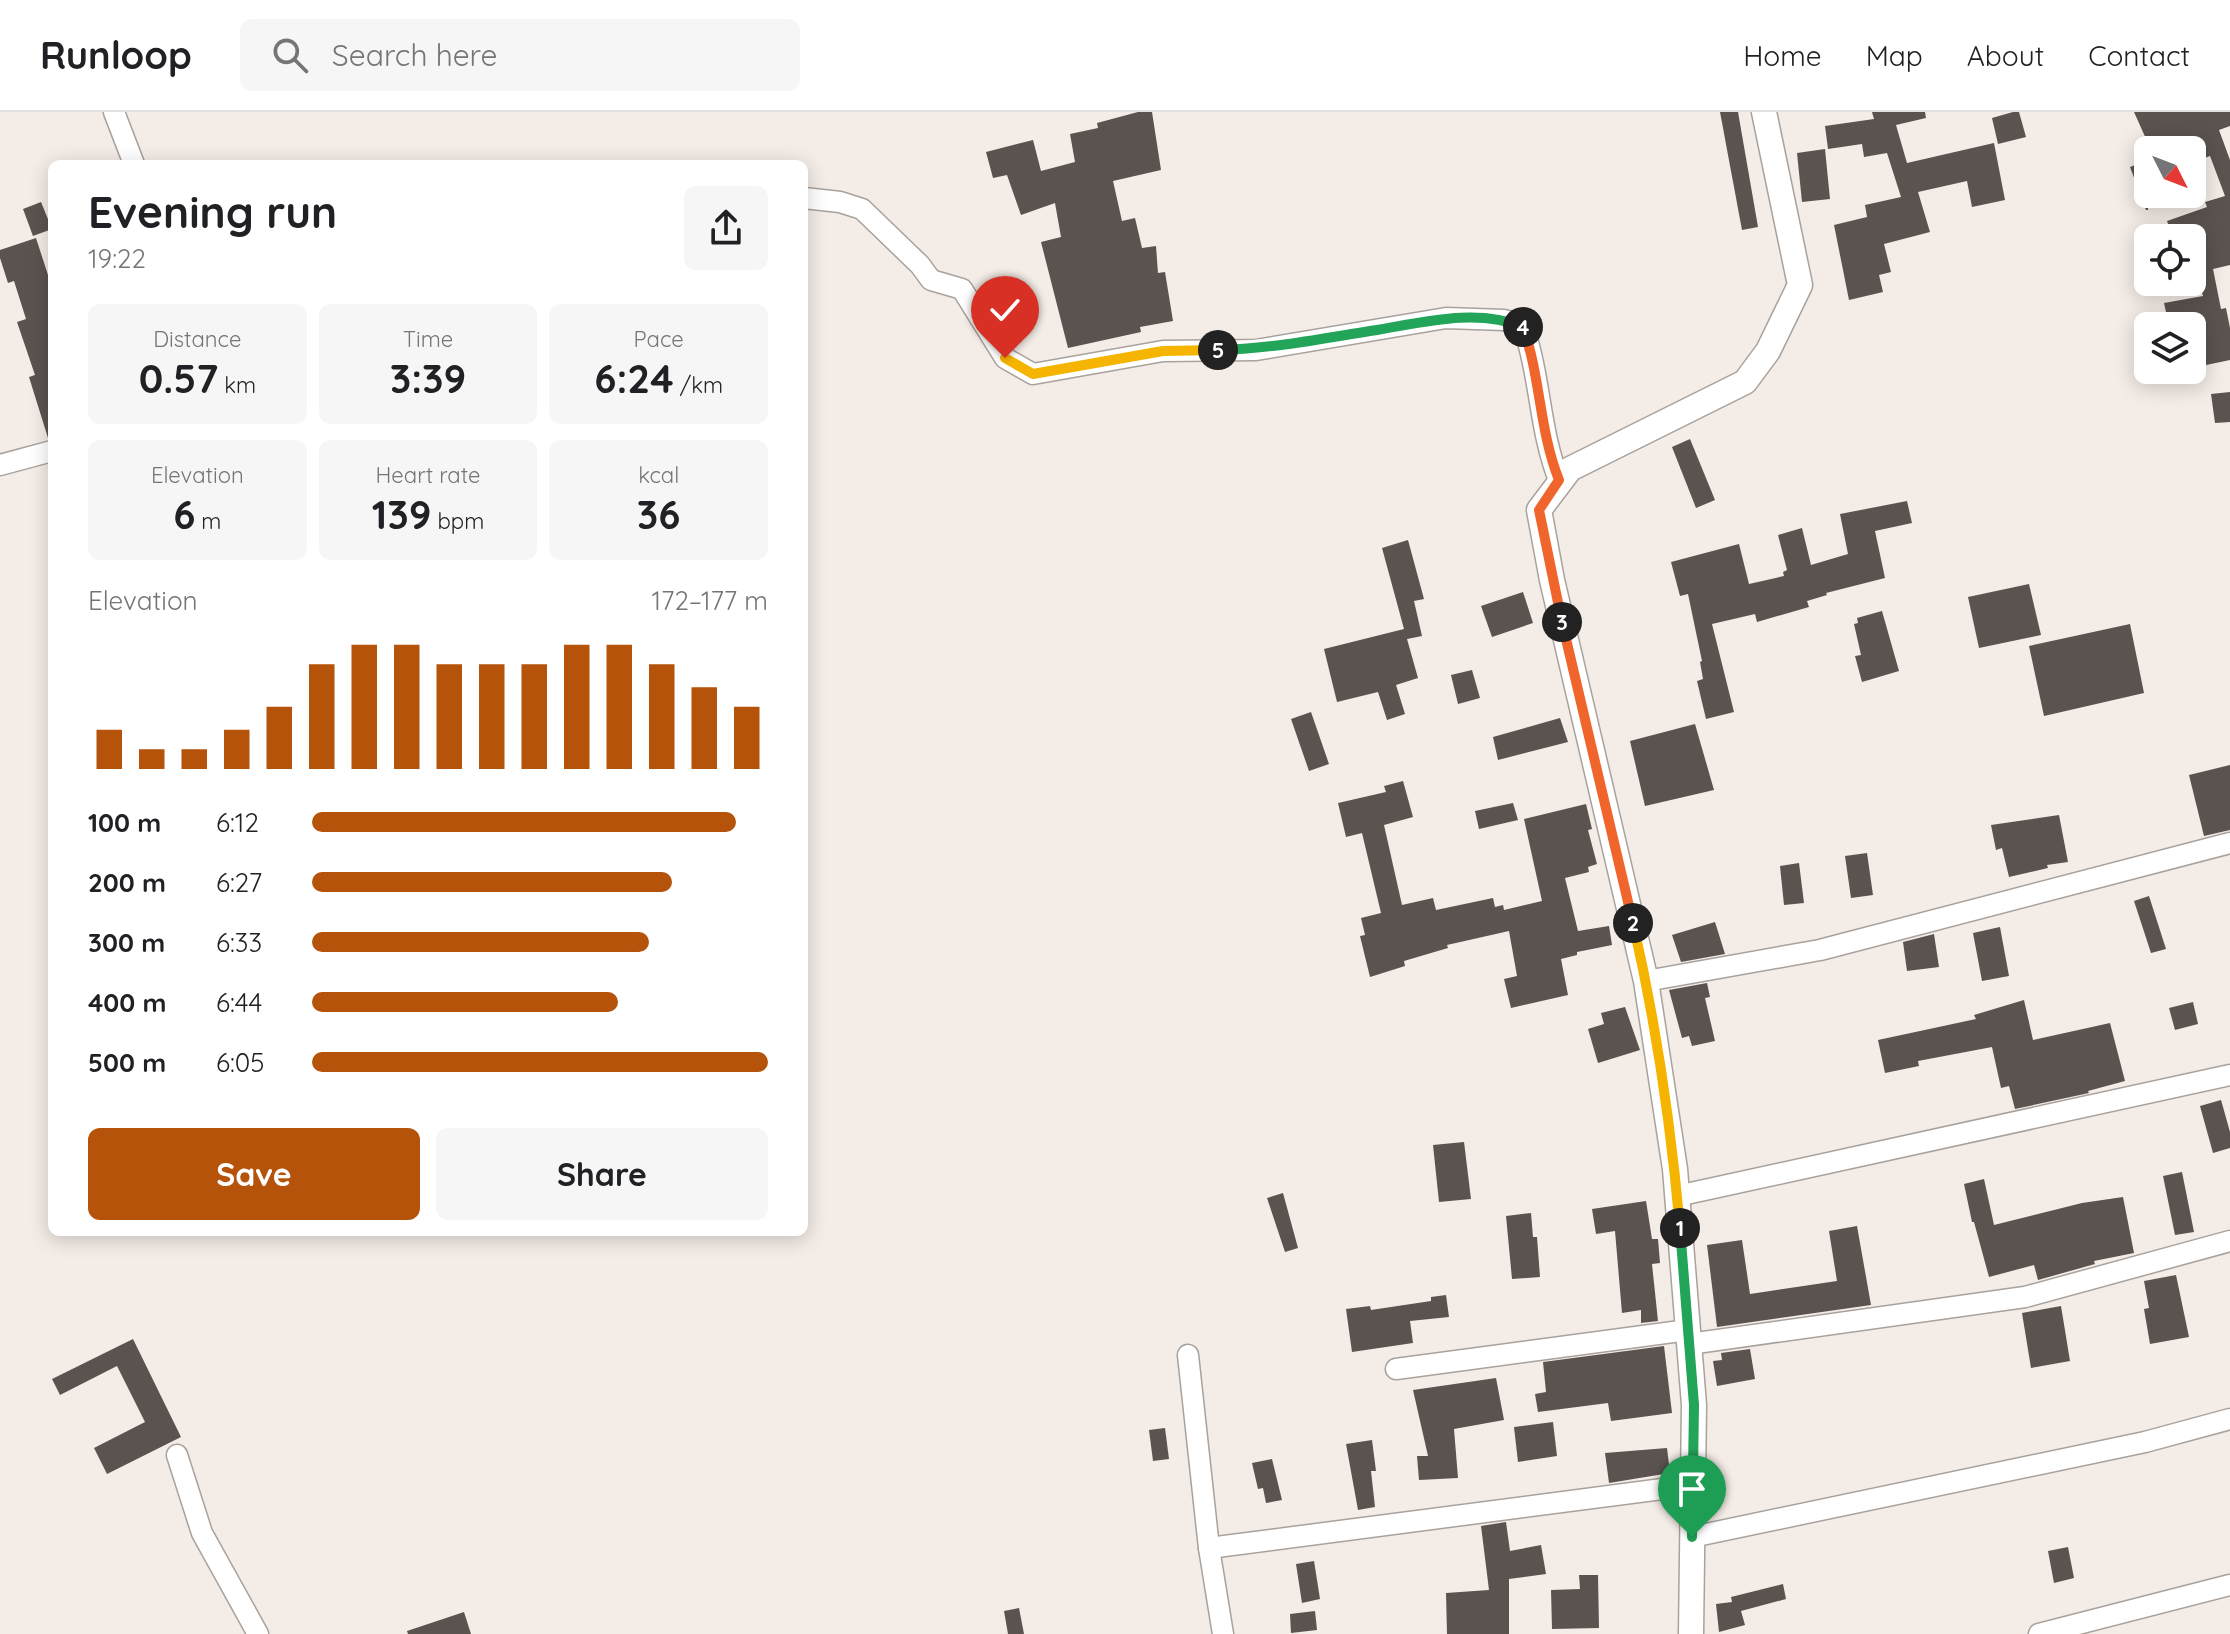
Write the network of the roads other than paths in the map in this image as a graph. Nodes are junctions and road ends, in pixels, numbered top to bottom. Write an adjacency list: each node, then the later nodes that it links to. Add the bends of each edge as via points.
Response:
1 (114, 112): 3 (street)
2 (1764, 112): 7 (street, via 1800,285 1768,351 1745,382 1570,469)
3 (132, 160)
4 (808, 198): 7 (street, via 862,209 931,280 962,289 1005,358 1033,374 1163,351 1256,350 1446,318 1504,320 1523,326)
5 (48, 452): 6 (street)
6 (0, 465)
7 (1559, 480): 9 (street, via 1539,510)
8 (2230, 843): 9 (street, via 1820,950)
9 (1646, 981): 11 (street)
10 (2230, 1075): 11 (street)
11 (1677, 1196): 13 (street)
12 (2230, 1241): 13 (street, via 2025,1297)
13 (1688, 1337): 15 (street); 18 (street)
14 (1188, 1355): 20 (street)
15 (1396, 1369)
16 (2230, 1419): 19 (street, via 2145,1442)
17 (177, 1455): 22 (street, via 202,1533)
18 (1693, 1485): 19 (street); 20 (street)
19 (1692, 1537): 24 (street)
20 (1209, 1548): 23 (street)
21 (2230, 1585): 25 (street)
22 (258, 1634)
23 (1223, 1634)
24 (1691, 1634)
25 (2039, 1634)

